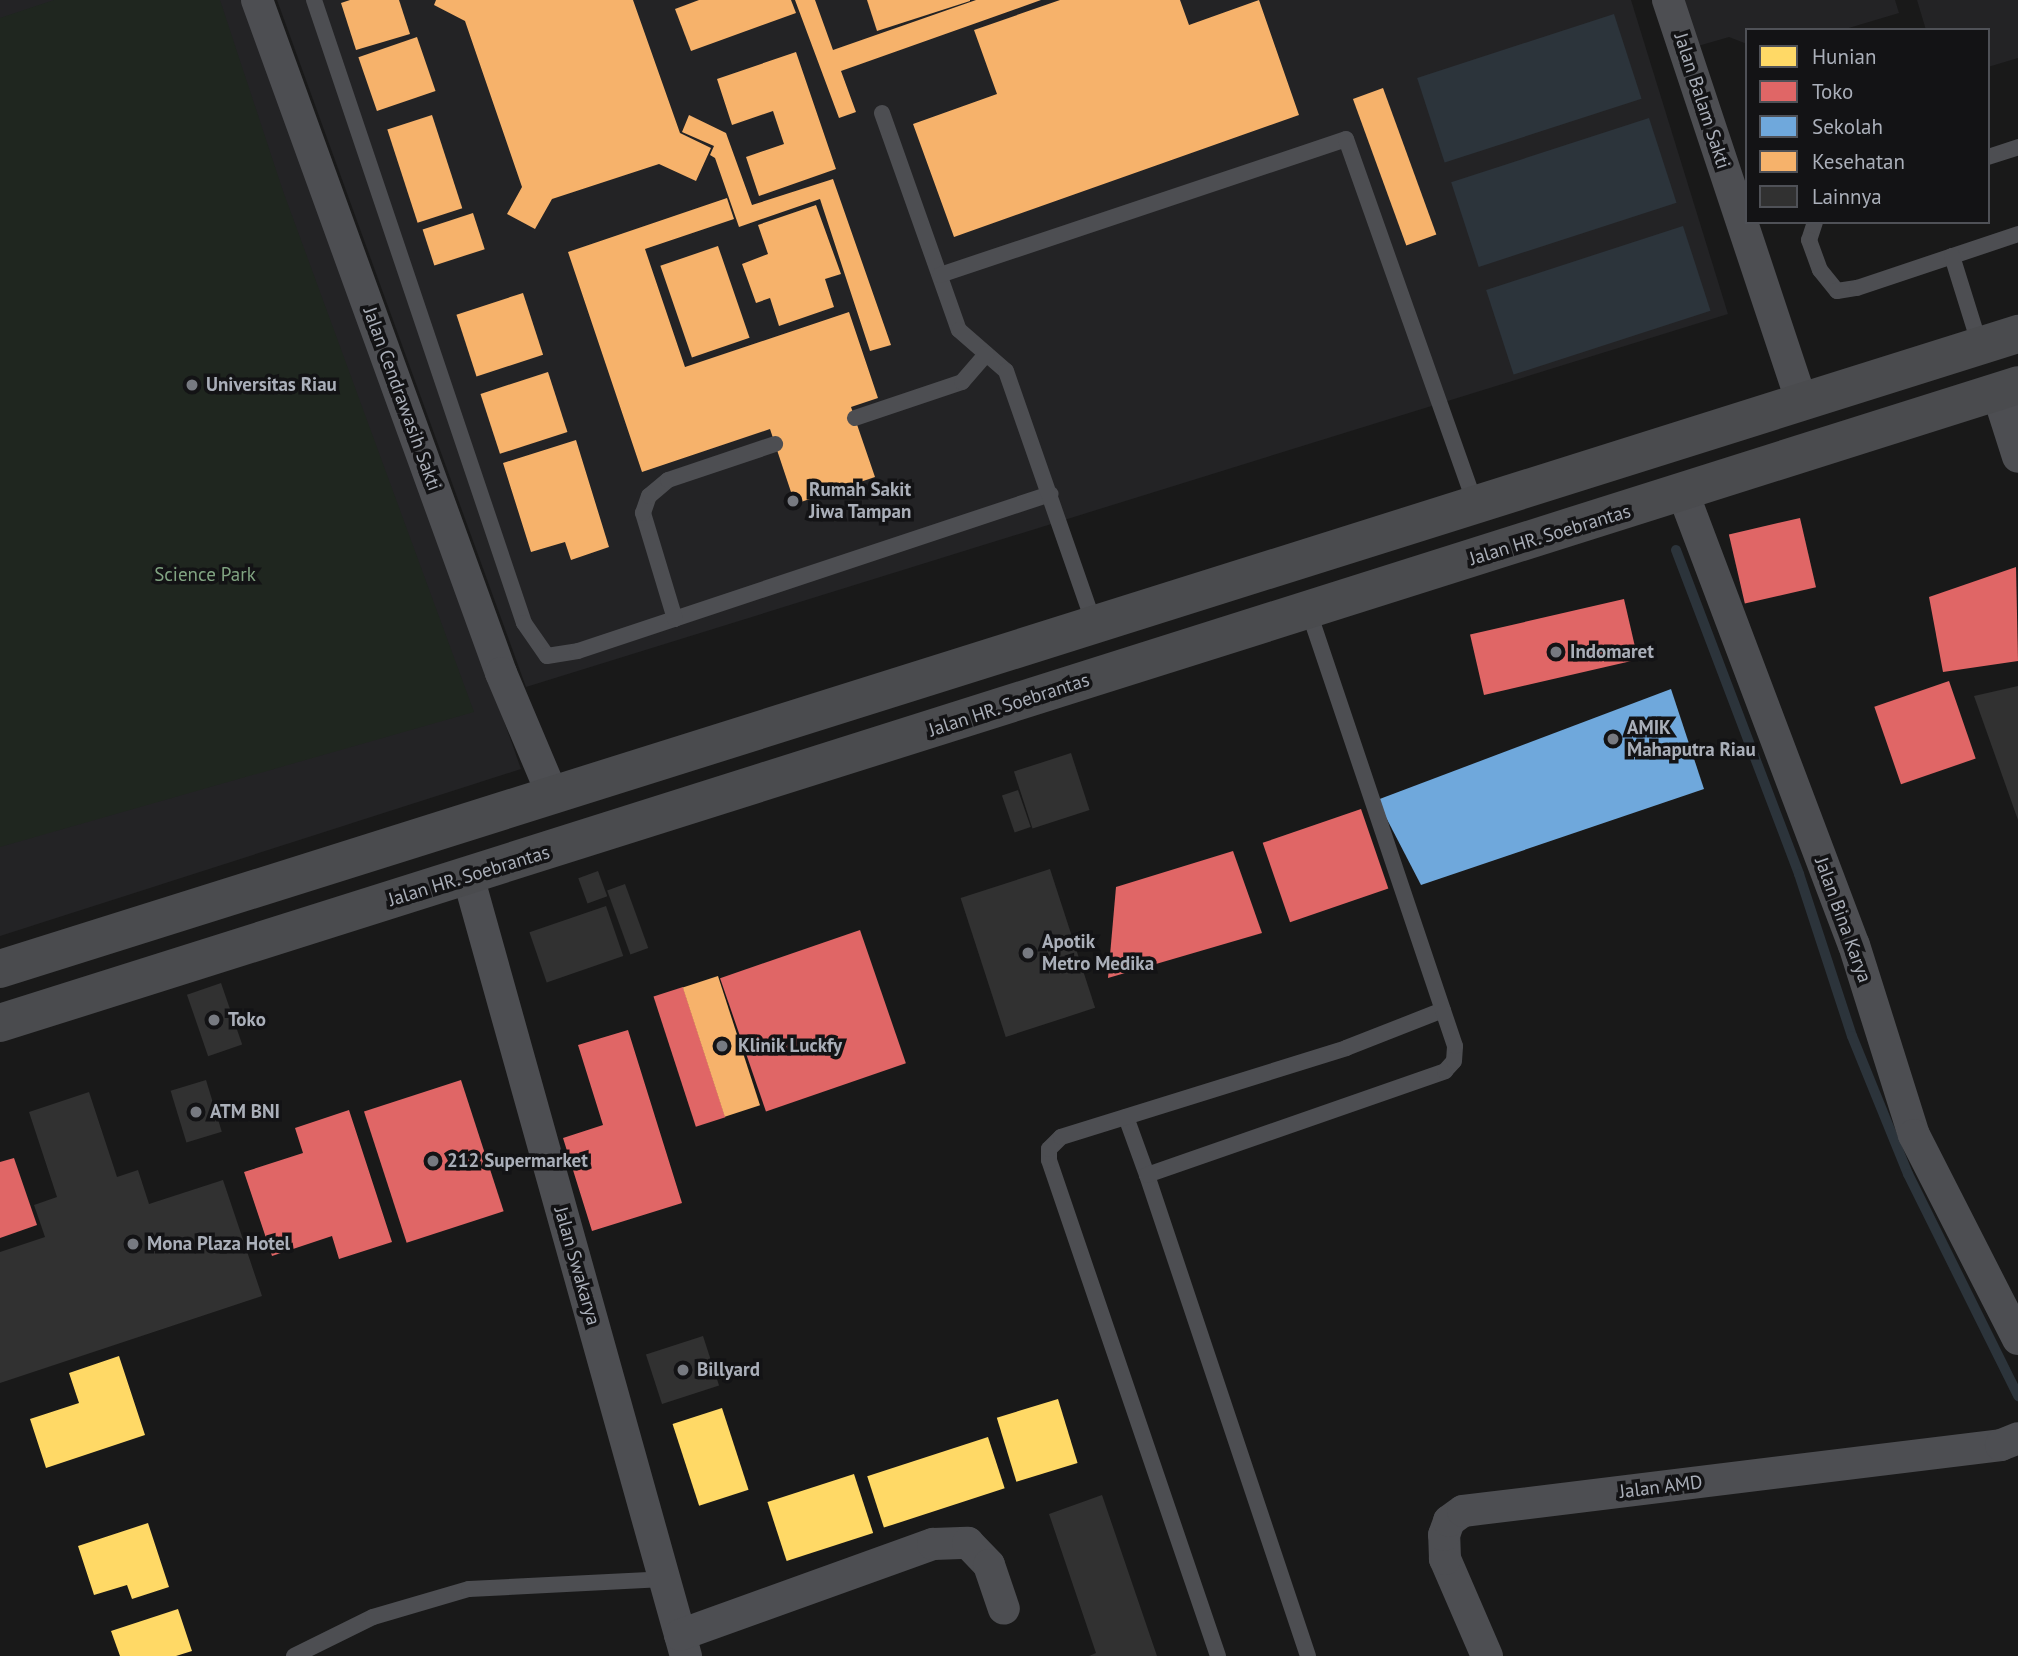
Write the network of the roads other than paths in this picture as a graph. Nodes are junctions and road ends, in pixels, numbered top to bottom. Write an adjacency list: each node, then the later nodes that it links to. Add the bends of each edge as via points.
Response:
1 (257, 0): 26 (street, Jalan Cendrawasih Sakti, via 501,673)
2 (314, 0): 23 (lane, via 524,623 547,656 578,651)
3 (1668, 0): 15 (street, Jalan Balam Sakti)
4 (882, 113): 10 (lane)
5 (2018, 147): 6 (lane)
6 (1990, 156)
7 (1814, 224): 9 (lane, via 1809,240 1820,270 1837,291)
8 (2018, 234): 9 (lane)
9 (1952, 256): 12 (lane)
10 (940, 275): 13 (lane, via 959,330); 21 (lane, via 1346,139)
11 (2018, 334): 12 (main road)
12 (1980, 346): 15 (main road)
13 (986, 354): 16 (lane, via 962,382); 20 (lane, via 1006,371)
14 (2008, 388): 18 (street); 19 (main road, Jalan HR. Soebrantas)
15 (1802, 402): 21 (main road)
16 (855, 418)
17 (775, 444): 23 (lane, via 668,480 649,496 643,513)
18 (2018, 457)
19 (1683, 493): 22 (main road, Jalan HR. Soebrantas); 33 (street, Jalan Bina Karya, via 1854,945 1914,1135)
20 (1051, 494): 23 (lane); 24 (lane)
21 (1475, 504): 24 (main road)
22 (1309, 611): 25 (main road, Jalan HR. Soebrantas); 29 (lane)
23 (675, 619)
24 (1094, 623): 25 (main road); 26 (main road)
25 (1112, 673): 27 (main road, Jalan HR. Soebrantas)
26 (553, 796): 28 (main road)
27 (468, 876): 30 (main road, Jalan HR. Soebrantas); 35 (street, Jalan Swakarya)
28 (0, 969)
29 (1444, 1010): 31 (lane, via 1346,1048); 32 (lane, via 1455,1046 1454,1060 1445,1071)
30 (0, 1023)
31 (1126, 1117): 32 (lane); 39 (lane, via 1061,1137 1049,1149 1049,1160)
32 (1147, 1175): 40 (lane)
33 (2018, 1339)
34 (2018, 1438): 41 (street, Jalan AMD, via 2001,1445 1463,1511 1449,1521 1444,1535 1445,1559)
35 (664, 1579): 37 (street, Jalan Swakarya); 38 (lane, via 468,1589 373,1617)
36 (1004, 1609): 37 (street, via 989,1566 968,1543 933,1544)
37 (683, 1646)
38 (294, 1656)
39 (1218, 1656)
40 (1308, 1656)
41 (1488, 1656)

